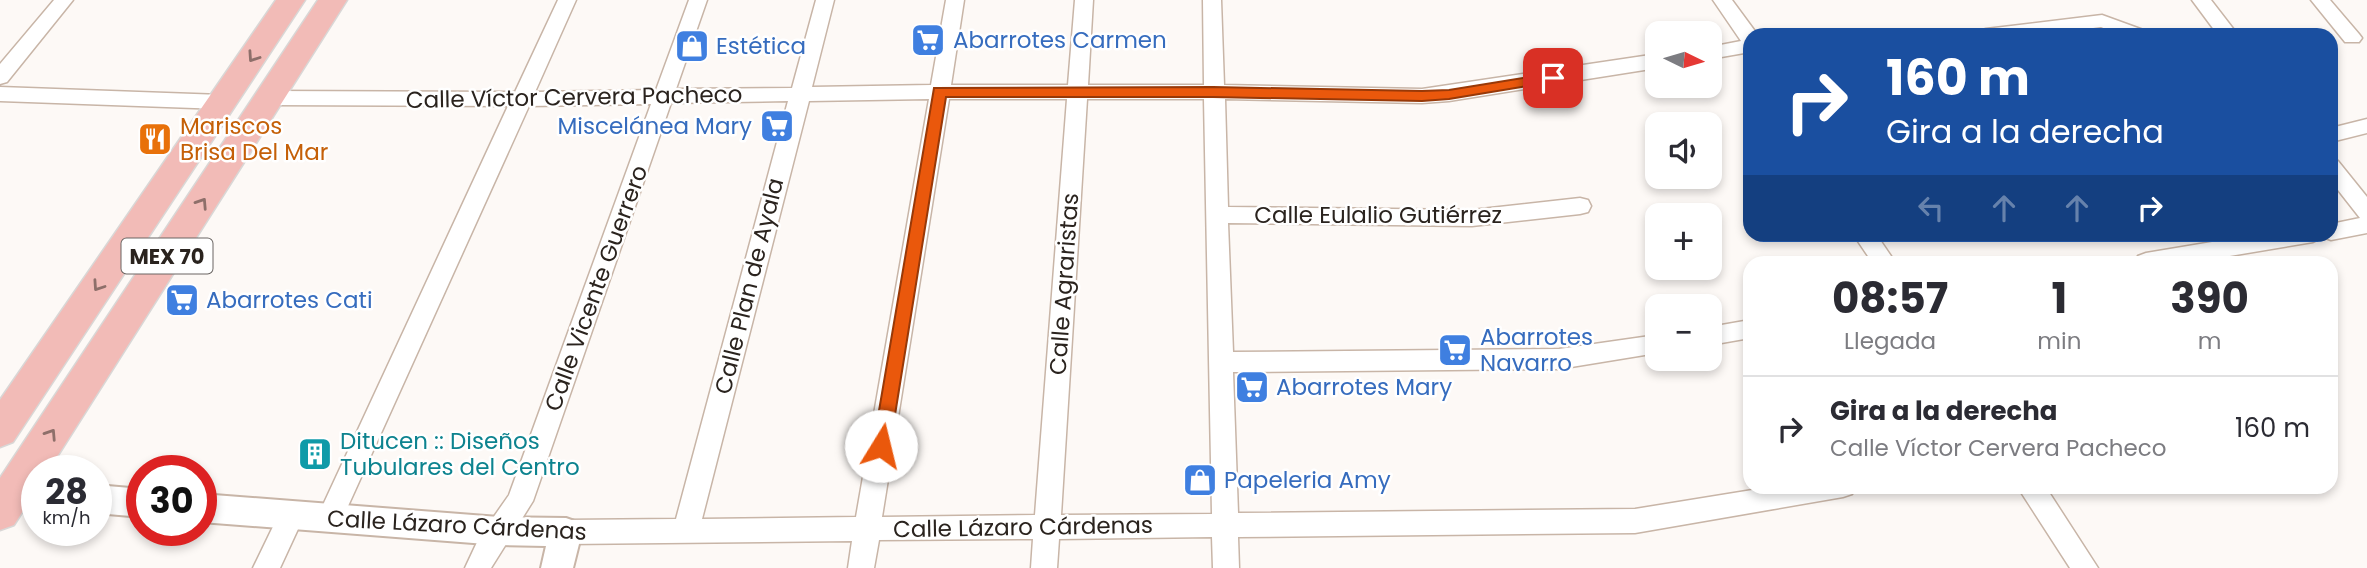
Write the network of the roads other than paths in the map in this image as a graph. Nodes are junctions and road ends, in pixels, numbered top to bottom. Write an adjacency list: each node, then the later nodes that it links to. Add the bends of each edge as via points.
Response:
1 (64, 0): 22 (street)
2 (291, 0): 31 (main road, MEX 70, one-way to 31)
3 (333, 0): 29 (main road, MEX 70)
4 (567, 0): 30 (street)
5 (698, 0): 28 (street, Calle Vicente Guerrero)
6 (825, 0): 27 (street, Calle Plan de Ayala)
7 (955, 0): 23 (street)
8 (1084, 0): 24 (street, Calle Agraristas)
9 (1212, 0): 25 (street)
10 (1722, 0): 16 (street)
11 (2201, 0): 15 (street)
12 (2320, 0): 17 (street)
13 (2044, 28): 14 (street, via 2102,21)
14 (2120, 28)
15 (2223, 28)
16 (1743, 29)
17 (2360, 37): 18 (street)
18 (2338, 42)
19 (1743, 47): 20 (street)
20 (1722, 51)
21 (1645, 63): 25 (street, Calle Víctor Cervera Pacheco, via 1449,94)
22 (0, 77)
23 (939, 92): 24 (street, Calle Víctor Cervera Pacheco); 27 (street, Calle Víctor Cervera Pacheco); 55 (street)
24 (1078, 92): 25 (street, Calle Víctor Cervera Pacheco); 54 (street, Calle Agraristas)
25 (1213, 92): 37 (street)
26 (0, 94): 31 (street)
27 (799, 94): 28 (street, Calle Víctor Cervera Pacheco); 57 (street, Calle Plan de Ayala)
28 (663, 97): 30 (street, Calle Víctor Cervera Pacheco); 56 (street, Calle Vicente Guerrero, via 520,501)
29 (271, 98): 30 (street, Calle Víctor Cervera Pacheco); 49 (main road, MEX 70, one-way to 29)
30 (522, 99): 52 (street)
31 (222, 102): 46 (main road, MEX 70, one-way to 46)
32 (2367, 126): 33 (street)
33 (2338, 133)
34 (2338, 175): 36 (street)
35 (1580, 206): 37 (street, Calle Eulalio Gutiérrez, via 1472,218)
36 (2367, 212)
37 (1218, 215): 45 (street)
38 (2367, 225): 39 (street)
39 (2338, 231)
40 (2265, 242): 41 (street)
41 (2182, 256)
42 (1743, 330): 43 (street)
43 (1722, 334)
44 (1645, 346): 45 (street, via 1559,359)
45 (1222, 362): 53 (street)
46 (0, 431)
47 (1795, 494): 53 (street, Calle Lázaro Cárdenas, via 1635,521)
48 (2035, 494): 65 (street)
49 (17, 499)
50 (217, 509): 51 (street, Calle Lázaro Cárdenas)
51 (291, 516): 52 (street, Calle Lázaro Cárdenas); 59 (street)
52 (330, 518): 56 (street, Calle Lázaro Cárdenas)
53 (1225, 525): 54 (street, Calle Lázaro Cárdenas); 64 (street)
54 (1046, 526): 55 (street, Calle Lázaro Cárdenas); 63 (street, Calle Agraristas)
55 (868, 528): 57 (street, Calle Lázaro Cárdenas); 62 (street)
56 (499, 531): 58 (street, Calle Lázaro Cárdenas); 60 (street, Calle Vicente Guerrero)
57 (686, 531): 58 (street, Calle Lázaro Cárdenas)
58 (566, 532): 61 (street)
59 (266, 568)
60 (478, 568)
61 (557, 568)
62 (862, 568)
63 (1044, 568)
64 (1226, 568)
65 (2085, 568)

